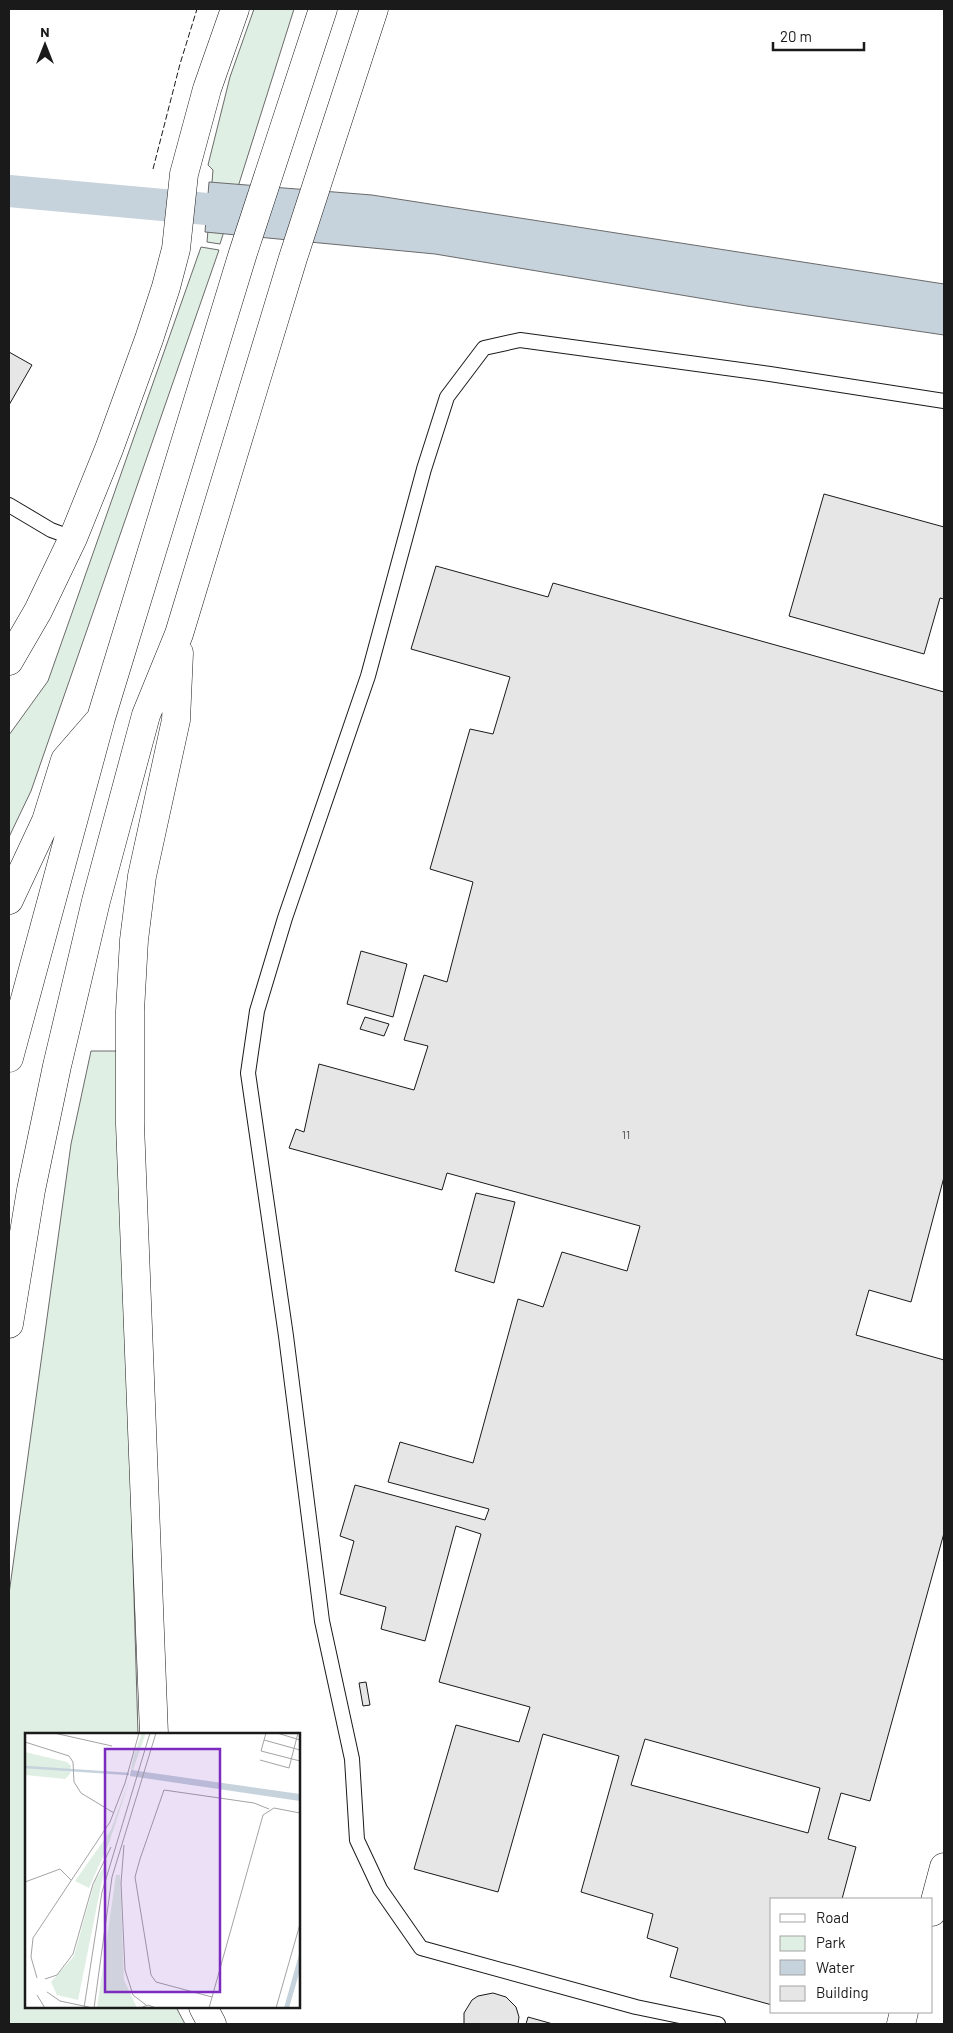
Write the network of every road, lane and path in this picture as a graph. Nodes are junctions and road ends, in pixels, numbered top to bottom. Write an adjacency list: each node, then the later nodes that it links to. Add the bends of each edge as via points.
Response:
1 (235, 9): 6 (main road, via 184,174 176,249 166,287 109,449)
2 (323, 9): 9 (main road, via 243,254)
3 (374, 9): 7 (main road, via 293,258)
4 (944, 401): 18 (lane, via 520,340 484,348 447,397 424,469 368,676 285,918 257,1011 248,1073 322,1621 352,1759 357,1840 380,1889 421,1948 636,2007)
5 (9, 505): 6 (lane, via 51,530)
6 (72, 538): 8 (main road, via 38,611)
7 (179, 634): 12 (main road, via 146,715 96,901 41,1142); 13 (main road, via 176,720 142,876 130,1011 130,1124)
8 (9, 661)
9 (101, 718): 10 (main road, via 65,760 46,821); 11 (main road)
10 (9, 900)
11 (9, 1058)
12 (9, 1324)
13 (154, 1733)
14 (944, 1867): 15 (main road)
15 (933, 1908)
16 (204, 2008): 17 (main road)
17 (212, 2024)
18 (718, 2024)

